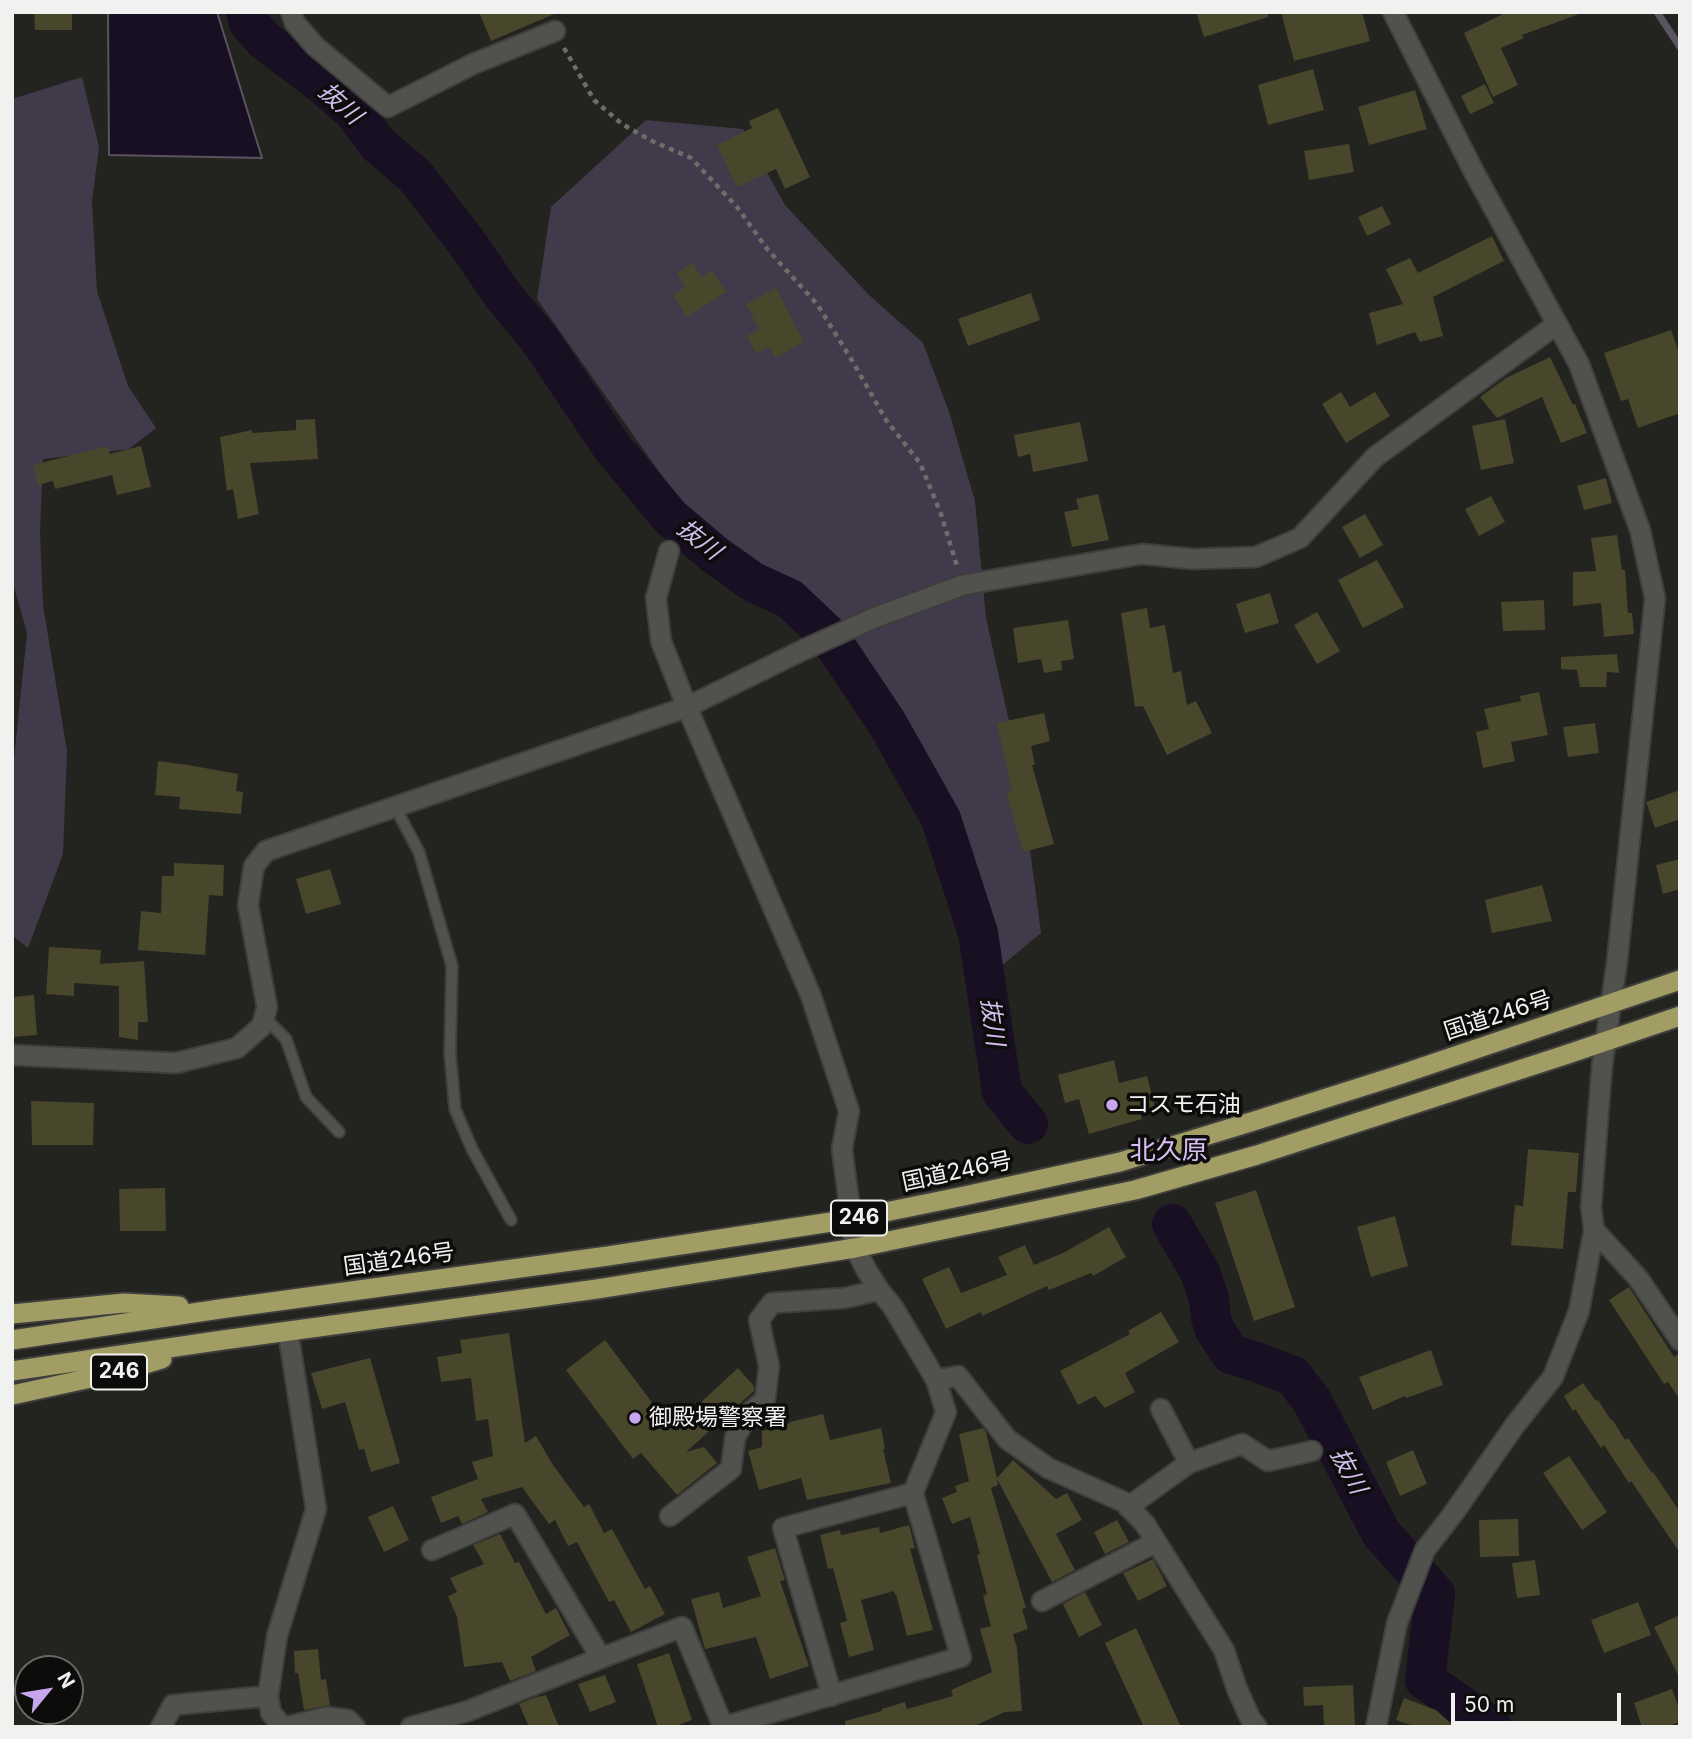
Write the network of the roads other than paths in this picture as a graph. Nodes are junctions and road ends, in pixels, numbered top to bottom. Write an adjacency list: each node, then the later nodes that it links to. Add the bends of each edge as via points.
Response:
1 (291, 12): 3 (street, via 316,46 388,107 473,64)
2 (1393, 12): 4 (street)
3 (555, 31)
4 (1558, 324): 6 (street, via 1375,457 1300,538 1256,557 1193,559 1142,554 963,585 874,618); 9 (street, via 1579,364 1640,530 1655,598)
5 (669, 551): 6 (street, via 656,598 661,641)
6 (687, 707): 7 (street); 15 (street, via 811,996 849,1111 842,1149)
7 (395, 807): 11 (street, via 265,851 254,866 248,905 267,1007); 16 (lane, via 419,852 452,966 450,1053 455,1109)
8 (1680, 980): 9 (highway, 国道246号 / 246)
9 (1611, 1003): 12 (street); 15 (highway, 国道246号 / 246, via 1120,1162)
10 (1680, 1016): 12 (highway, 246)
11 (264, 1017): 13 (street, via 262,1026 237,1048 176,1063); 14 (lane, via 286,1039 306,1097)
12 (1606, 1041): 17 (street, via 1591,1207); 18 (highway, 246, via 1135,1190)
13 (12, 1055)
14 (339, 1132)
15 (850, 1219): 18 (street); 20 (highway, 国道246号 / 246)
16 (510, 1220)
17 (1594, 1230): 25 (street, via 1638,1278); 47 (street, via 1579,1311 1553,1377 1425,1550 1397,1623)
18 (855, 1248): 19 (street); 22 (highway, 246)
19 (879, 1290): 27 (street); 34 (street, via 845,1298 772,1303 759,1320 769,1366 765,1400 748,1413 741,1426 731,1469)
20 (220, 1309): 21 (highway, 246, via 124,1303); 23 (highway, 国道246号 / 246)
21 (12, 1314)
22 (288, 1332): 24 (highway, 246); 39 (street, via 316,1508 277,1636)
23 (12, 1340)
24 (223, 1340): 26 (highway, 246); 28 (highway, 246, via 119,1372)
25 (1680, 1340)
26 (12, 1371)
27 (936, 1380): 32 (street, via 946,1412); 33 (street, via 958,1376 1007,1438 1048,1468)
28 (12, 1395)
29 (1161, 1409): 31 (street)
30 (1312, 1451): 31 (street, via 1268,1461 1242,1444)
31 (1189, 1463): 33 (street)
32 (913, 1493): 40 (street, via 961,1657); 40 (street, via 783,1528)
33 (1128, 1507): 35 (street)
34 (670, 1516)
35 (1156, 1542): 37 (street); 46 (street, via 1224,1650)
36 (432, 1550): 38 (street, via 515,1514)
37 (1042, 1601)
38 (601, 1658): 41 (street, via 682,1627); 45 (street, via 468,1711)
39 (268, 1696): 42 (street, via 173,1704); 43 (street, via 271,1713)
40 (832, 1696): 41 (street)
41 (723, 1726)
42 (161, 1727)
43 (285, 1727): 44 (street, via 327,1717 348,1720)
44 (355, 1727)
45 (411, 1727)
46 (1257, 1727)
47 (1376, 1727)

